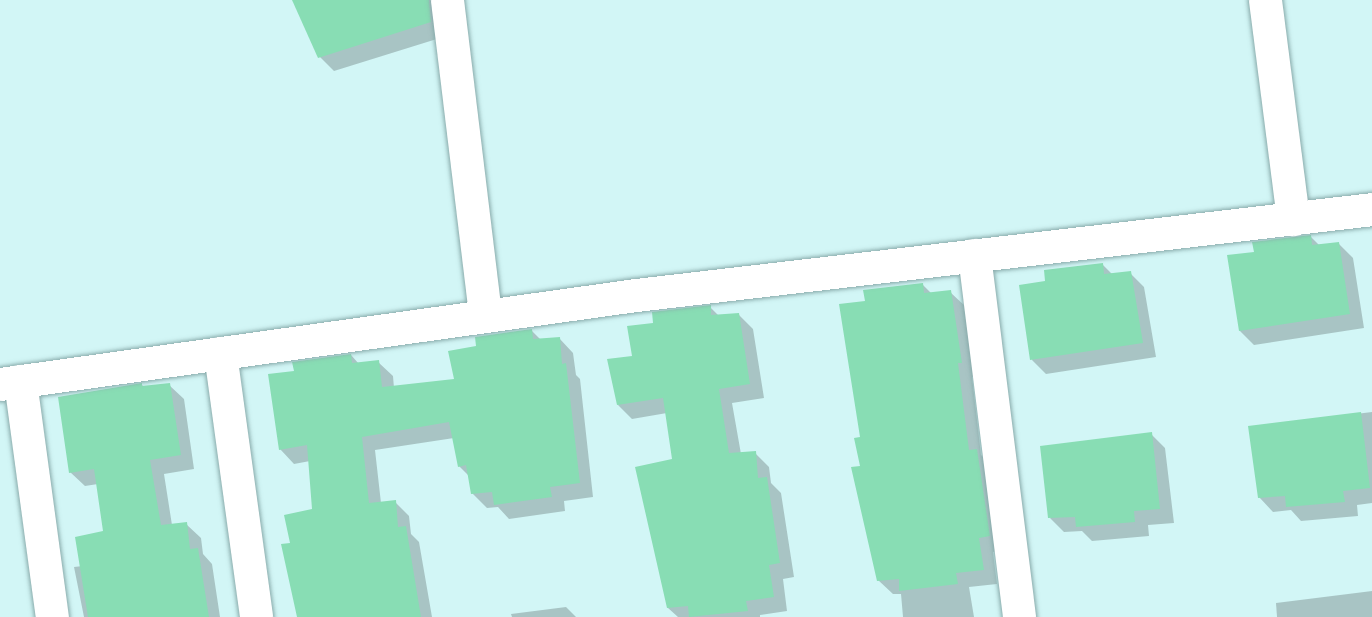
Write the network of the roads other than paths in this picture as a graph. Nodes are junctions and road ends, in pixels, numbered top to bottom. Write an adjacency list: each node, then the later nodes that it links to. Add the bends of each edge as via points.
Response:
1 (447, 0): 6 (street)
2 (1265, 0): 4 (street)
3 (1371, 214): 4 (street)
4 (1293, 219): 5 (street)
5 (974, 255): 6 (street); 11 (street)
6 (485, 316): 7 (street)
7 (220, 353): 8 (street); 10 (street)
8 (10, 383): 9 (street)
9 (52, 617)
10 (256, 617)
11 (1019, 617)

